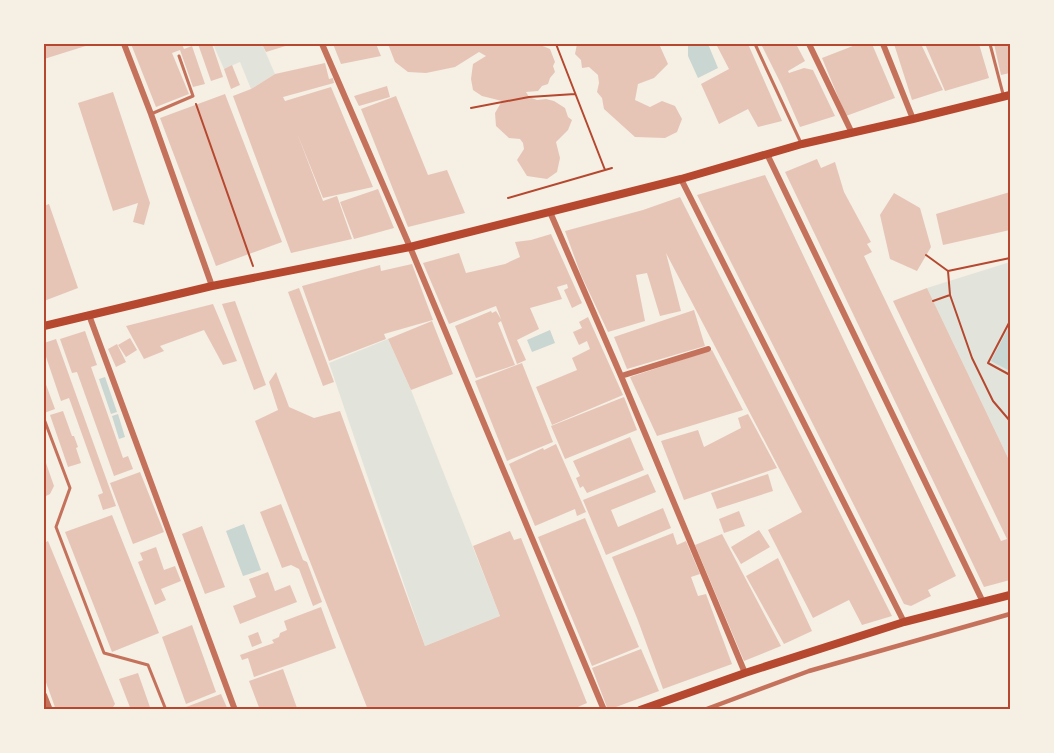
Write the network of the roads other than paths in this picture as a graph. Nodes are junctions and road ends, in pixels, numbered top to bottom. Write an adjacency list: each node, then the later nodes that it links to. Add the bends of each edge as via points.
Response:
1 (124, 44): 9 (street)
2 (322, 44): 16 (street)
3 (755, 44): 12 (lane)
4 (809, 44): 11 (street)
5 (883, 44): 10 (street)
6 (990, 44): 8 (lane)
7 (178, 56): 9 (lane, via 193,96)
8 (1007, 95): 10 (main road)
9 (151, 114): 17 (street)
10 (913, 119): 11 (main road)
11 (852, 133): 12 (main road)
12 (802, 144): 13 (main road)
13 (766, 154): 14 (main road); 24 (street)
14 (681, 178): 15 (main road); 26 (street)
15 (550, 212): 16 (main road); 21 (street)
16 (410, 247): 17 (main road); 32 (street)
17 (212, 286): 18 (main road)
18 (89, 315): 19 (main road); 31 (street)
19 (44, 326)
20 (708, 349): 21 (street)
21 (621, 376): 27 (street)
22 (44, 419): 30 (lane, via 70,488 56,527 104,653 148,665)
23 (1011, 595): 24 (main road)
24 (983, 602): 26 (main road)
25 (1011, 614): 34 (street, via 809,671)
26 (904, 622): 27 (main road)
27 (745, 673): 33 (main road)
28 (44, 695): 29 (street)
29 (50, 710)
30 (166, 710)
31 (235, 710)
32 (604, 710)
33 (640, 710)
34 (704, 710)

